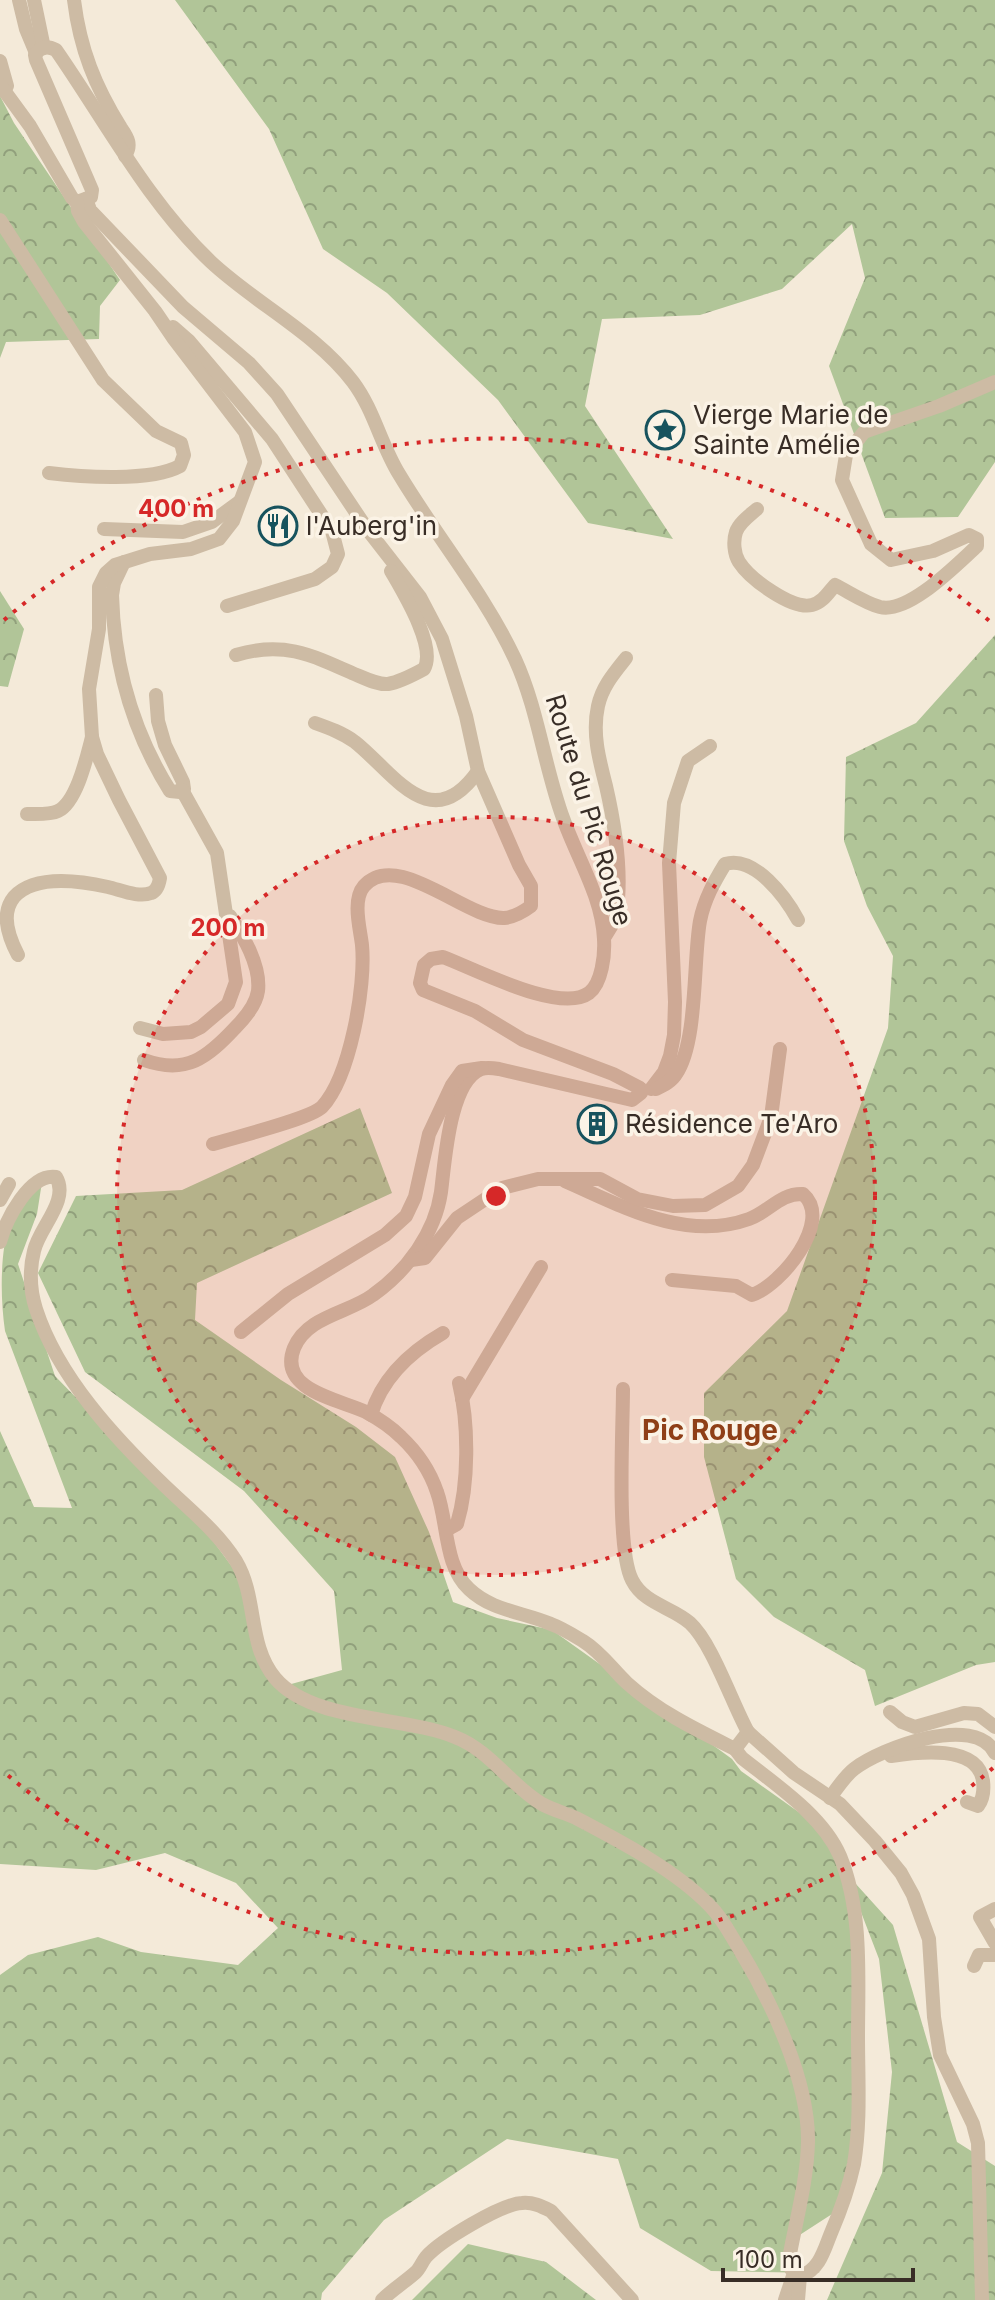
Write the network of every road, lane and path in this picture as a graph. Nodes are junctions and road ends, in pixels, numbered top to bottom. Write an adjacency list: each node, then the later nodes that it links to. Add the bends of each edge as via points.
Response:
1 (19, 0): 5 (street, via 26,29)
2 (34, 0): 5 (street)
3 (82, 0): 4 (street)
4 (75, 7): 8 (street, via 85,58 129,140)
5 (40, 50): 8 (street, Route du Pic Rouge, via 56,50); 9 (street, via 40,69 92,190 91,197)
6 (0, 61): 7 (street, via 7,86)
7 (2, 88): 9 (street, via 72,198)
8 (125, 156): 31 (street, Route du Pic Rouge, via 209,261 322,352 364,400 395,467 514,657)
9 (82, 200): 11 (street, via 78,211 84,222); 17 (street, via 134,259 277,394)
10 (0, 220): 13 (street, via 103,380 156,431 181,443 184,455 180,466 167,473)
11 (155, 311): 14 (street, via 245,432 255,462); 19 (street, via 189,341 272,439 332,531 338,554 332,567 315,579)
12 (995, 382): 15 (street, via 864,432 846,455 842,480 871,544 891,560 933,551 969,535 977,539 977,546 919,596 882,608 835,585 810,606 774,593 739,562 734,545 736,530)
13 (49, 473)
14 (239, 502): 16 (street, via 212,522 183,532); 18 (street, via 219,539)
15 (757, 509)
16 (104, 529)
17 (367, 529): 20 (street, via 416,619 428,659 424,669 382,684 278,647); 26 (street, via 420,597 442,639)
18 (124, 562): 24 (street, via 106,573 99,587 99,629 89,689); 27 (street, via 112,595 120,675 159,772 170,791)
19 (227, 606)
20 (236, 655)
21 (626, 658): 31 (street, via 606,684 595,726 617,868 615,918)
22 (156, 695): 27 (street, via 158,721)
23 (315, 723): 26 (street, via 354,742 407,791 424,798 448,799)
24 (92, 737): 28 (street, via 69,804 56,812); 32 (street, via 160,878 158,887 151,894 61,881 26,887 7,908 8,935)
25 (710, 746): 37 (street, via 688,761 674,803 669,863 674,1035 664,1072)
26 (478, 771): 38 (street, via 531,886 531,906 501,918 407,878 377,877 365,884 358,902 358,1006 343,1074 320,1109)
27 (182, 790): 29 (street, via 217,853)
28 (27, 814)
29 (225, 909): 33 (street, via 236,982 228,1004 191,1032 163,1034); 35 (street, via 253,959 258,991 248,1014 200,1059 172,1066)
30 (798, 920): 37 (street, via 771,882 744,864 725,864 709,890 700,921 695,992 678,1073)
31 (604, 938): 37 (street, Route du Pic Rouge, via 604,960 595,985 579,999 530,992 443,957 424,965 420,983 429,994 475,1011 523,1040)
32 (18, 955)
33 (140, 1028)
34 (780, 1049): 39 (street, via 771,1117 753,1165 738,1186 705,1205 673,1206 637,1199 600,1179)
35 (144, 1060)
36 (484, 1068): 37 (street, via 632,1100); 43 (street, via 472,1074 453,1112 438,1212); 46 (street, via 462,1071 448,1094 429,1134 406,1216 385,1235 288,1294)
37 (646, 1091)
38 (213, 1144)
39 (562, 1180): 43 (street, via 538,1179 502,1188 457,1218 425,1258); 45 (street, via 640,1215 699,1227 748,1220 794,1193 812,1204 800,1250 762,1292 752,1295 736,1286)
40 (9, 1184): 41 (street)
41 (0, 1200)
42 (0, 1242): 67 (street, via 28,1189 38,1180 56,1177 59,1197 35,1247 31,1270 37,1312 83,1394 110,1428 216,1533 235,1561 249,1592 263,1659 279,1683 319,1704 454,1736 485,1753 541,1803 647,1857 712,1907 777,2017 801,2095 808,2140 789,2259)
43 (411, 1260): 51 (street, via 372,1296 320,1321 294,1347 292,1361 305,1385)
44 (541, 1267): 50 (street)
45 (672, 1280)
46 (241, 1332)
47 (443, 1333): 51 (street, via 402,1362 376,1396)
48 (459, 1383): 50 (street)
49 (623, 1389): 56 (street, via 624,1543 630,1576 646,1597 690,1623 706,1644)
50 (462, 1399): 52 (street, via 460,1512 457,1524)
51 (371, 1415): 52 (street, via 402,1437 429,1471)
52 (446, 1530): 58 (street, via 465,1586 484,1602 552,1624 585,1642 652,1704)
53 (890, 1712): 54 (street, via 915,1727 964,1713)
54 (981, 1717): 55 (street); 57 (street, via 980,1723 947,1727)
55 (995, 1727)
56 (748, 1732): 58 (street); 61 (street)
57 (928, 1738): 59 (street, via 971,1735); 60 (street)
58 (735, 1749): 67 (street, via 834,1845 846,1873 858,1948 854,2165 821,2260 810,2272)
59 (995, 1753)
60 (871, 1760): 61 (street, via 855,1768); 62 (street, via 920,1754 970,1759 980,1771 983,1792 978,1806)
61 (830, 1798): 72 (street, via 901,1873 929,1939 940,2055 978,2143)
62 (967, 1802)
63 (995, 1909): 64 (street, via 980,1917)
64 (995, 1943)
65 (995, 1955): 66 (street, via 979,1955)
66 (974, 1966)
67 (797, 2274): 70 (street); 71 (street)
68 (382, 2300): 69 (street, via 444,2241 497,2211 526,2202 551,2211)
69 (632, 2300)
70 (785, 2300)
71 (798, 2300)
72 (982, 2300)

